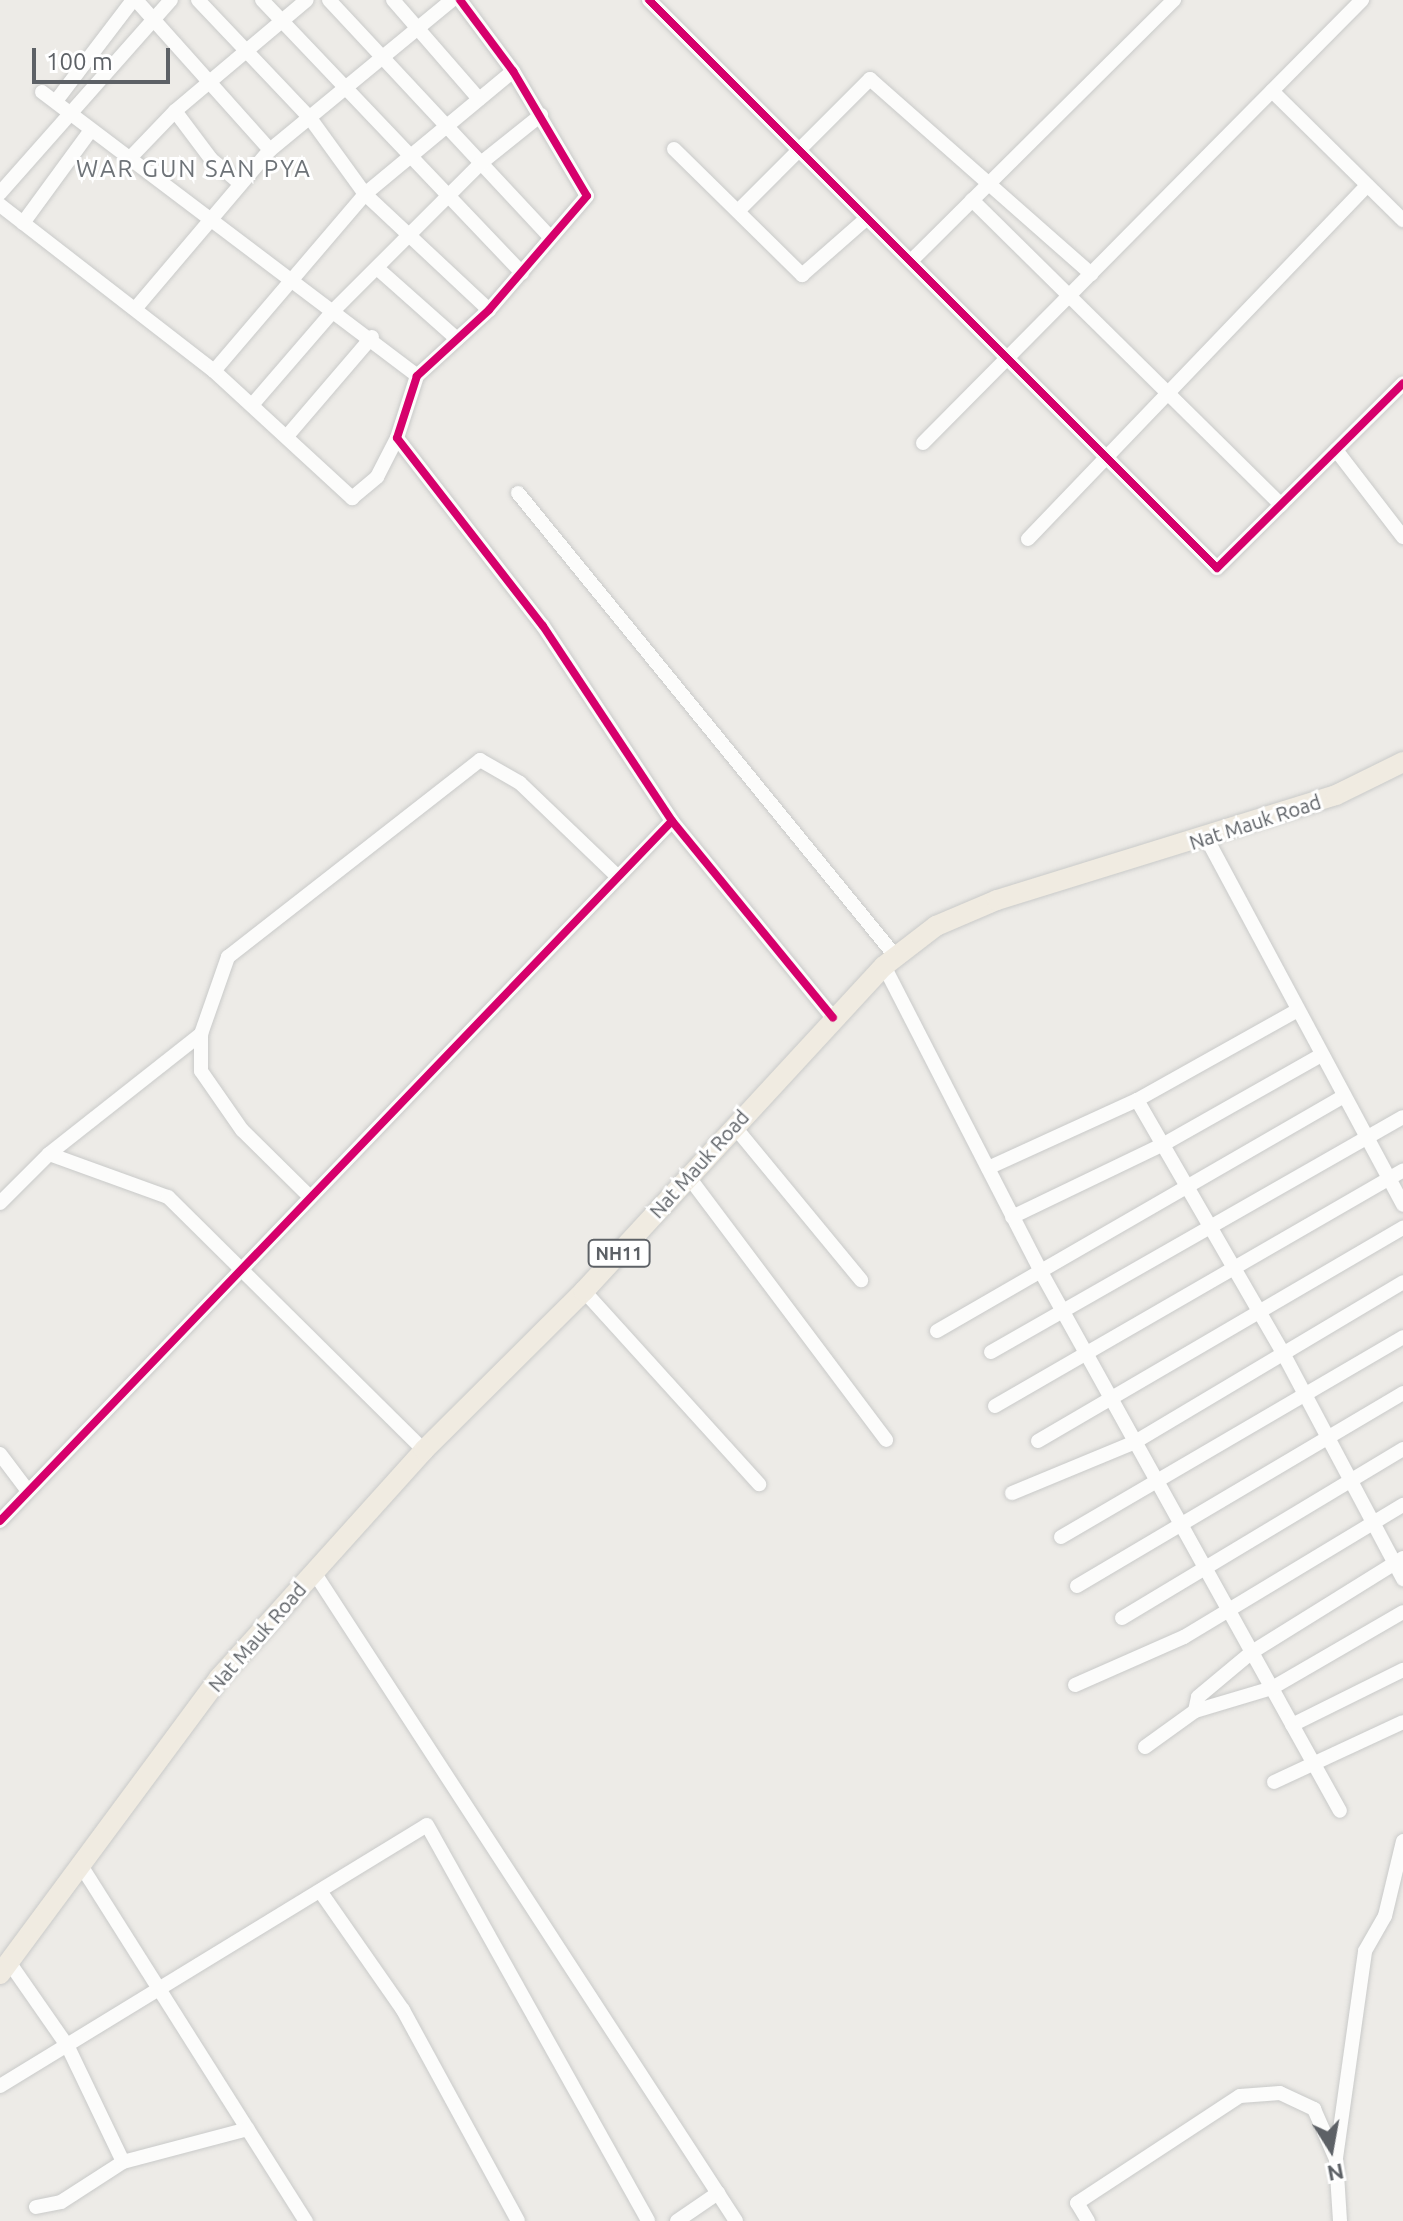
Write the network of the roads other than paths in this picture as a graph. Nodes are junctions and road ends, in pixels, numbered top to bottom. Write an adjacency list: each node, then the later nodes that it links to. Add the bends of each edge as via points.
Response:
1 (135, 0): 13 (street); 24 (street)
2 (171, 0): 13 (street)
3 (198, 0): 16 (street)
4 (262, 0): 14 (street)
5 (307, 0): 14 (street)
6 (329, 0): 17 (street)
7 (393, 0): 15 (street)
8 (452, 0): 15 (street)
9 (460, 0): 18 (street)
10 (649, 0): 33 (street)
11 (1174, 0): 38 (street)
12 (1362, 0): 21 (street)
13 (155, 18): 19 (street); 26 (street)
14 (282, 21): 16 (street); 20 (street)
15 (419, 28): 17 (street); 23 (street)
16 (247, 50): 19 (street); 28 (street)
17 (383, 59): 20 (street); 29 (street)
18 (513, 71): 23 (street); 27 (street)
19 (209, 81): 25 (street); 32 (street)
20 (346, 90): 28 (street); 34 (street)
21 (1272, 91): 39 (street); 55 (street)
22 (42, 92): 24 (street)
23 (479, 99): 29 (street)
24 (56, 101): 26 (street)
25 (175, 111): 35 (street); 37 (street, via 211,159)
26 (72, 113): 30 (street); 40 (street)
27 (541, 115): 36 (street); 51 (street, via 587,196)
28 (310, 118): 32 (street); 41 (street)
29 (445, 127): 34 (street); 36 (street)
30 (91, 130): 35 (street); 49 (street)
31 (674, 149): 45 (street)
32 (270, 150): 37 (street)
33 (799, 151): 38 (street, via 870,79); 45 (street); 47 (street)
34 (410, 157): 41 (street); 42 (street)
35 (130, 158): 46 (street)
36 (481, 163): 42 (street); 51 (street)
37 (240, 183): 46 (street)
38 (989, 183): 43 (street); 55 (street)
39 (1367, 185): 48 (street); 67 (street)
40 (0, 193)
41 (365, 194): 50 (street); 56 (street)
42 (447, 197): 50 (street); 54 (street)
43 (972, 200): 52 (street); 57 (street)
44 (0, 205): 49 (street)
45 (740, 209): 47 (street, via 802,275)
46 (210, 216): 56 (street); 58 (street)
47 (867, 218): 52 (street)
48 (1403, 220)
49 (23, 223): 58 (street)
50 (412, 233): 53 (street); 60 (street)
51 (549, 236): 54 (street)
52 (911, 261): 63 (street)
53 (377, 268): 59 (street); 62 (street)
54 (522, 273): 60 (street)
55 (1091, 274): 57 (street)
56 (290, 276): 59 (street); 64 (street)
57 (1069, 296): 63 (street); 67 (street)
58 (135, 309): 64 (street)
59 (335, 309): 61 (street); 68 (street)
60 (489, 310): 62 (street)
61 (372, 337): 65 (street); 69 (street)
62 (457, 339): 65 (street)
63 (1008, 357): 71 (street); 73 (street)
64 (214, 371): 68 (street)
65 (417, 376): 70 (street)
66 (1403, 383): 72 (street)
67 (1168, 394): 73 (street); 75 (street)
68 (252, 405): 69 (street)
69 (288, 435): 70 (street, via 352,498 377,477)
70 (397, 438): 79 (street, via 543,626)
71 (923, 443)
72 (1336, 450): 75 (street); 76 (street)
73 (1108, 458): 75 (street, via 1217,568); 77 (street)
74 (518, 493): 82 (street)
75 (1281, 505)
76 (1403, 537)
77 (1028, 539)
78 (1403, 762): 80 (highway, Nat Mauk Road / NH11, via 1336,795)
79 (672, 821): 81 (street); 84 (street)
80 (1207, 839): 82 (highway, Nat Mauk Road / NH11, via 997,900 936,926); 83 (street)
81 (618, 877): 85 (street, via 520,783 480,760 228,957); 99 (street)
82 (890, 961): 84 (highway, Nat Mauk Road / NH11); 94 (street)
83 (1296, 1011): 86 (street); 88 (street)
84 (833, 1018): 90 (highway, Nat Mauk Road / NH11)
85 (201, 1034): 93 (street); 99 (street, via 201,1071 211,1093)
86 (1321, 1055): 87 (street); 92 (street)
87 (1343, 1097): 91 (street); 98 (street)
88 (1137, 1100): 92 (street); 94 (street)
89 (1403, 1117): 91 (street)
90 (734, 1126): 96 (highway, Nat Mauk Road / NH11); 108 (street)
91 (1366, 1138): 97 (street); 104 (street)
92 (1164, 1144): 98 (street); 102 (street)
93 (49, 1154): 100 (street); 105 (street, via 168,1197)
94 (988, 1168): 102 (street)
95 (1403, 1170): 97 (street)
96 (688, 1176): 110 (highway, Nat Mauk Road / NH11); 123 (street)
97 (1389, 1179): 101 (street); 106 (street)
98 (1188, 1187): 104 (street); 107 (street)
99 (310, 1197): 105 (street)
100 (0, 1203)
101 (1403, 1205)
102 (1012, 1217): 107 (street)
103 (1403, 1228): 112 (street)
104 (1212, 1229): 106 (street); 111 (street)
105 (241, 1269): 127 (street); 132 (street)
106 (1236, 1270): 112 (street); 116 (street)
107 (1041, 1272): 111 (street); 113 (street)
108 (861, 1280)
109 (1403, 1282): 117 (street)
110 (584, 1291): 127 (highway, Nat Mauk Road / NH11); 130 (street)
111 (1063, 1311): 115 (street); 116 (street)
112 (1260, 1312): 117 (street); 120 (street)
113 (937, 1331)
114 (1403, 1337): 119 (street)
115 (991, 1352)
116 (1087, 1354): 120 (street); 121 (street)
117 (1284, 1355): 119 (street); 125 (street)
118 (1403, 1393): 122 (street)
119 (1306, 1396): 122 (street); 131 (street)
120 (1111, 1399): 124 (street); 125 (street)
121 (995, 1406)
122 (1327, 1436): 129 (street); 137 (street)
123 (886, 1440)
124 (1038, 1441)
125 (1135, 1442): 131 (street); 133 (street)
126 (1403, 1449): 129 (street)
127 (424, 1450): 141 (highway, Nat Mauk Road / NH11)
128 (0, 1454): 132 (street)
129 (1350, 1480): 136 (street); 140 (street)
130 (759, 1484)
131 (1159, 1485): 137 (street); 138 (street)
132 (28, 1491): 135 (street)
133 (1012, 1493)
134 (1403, 1505): 136 (street)
135 (0, 1521)
136 (1373, 1523): 139 (street); 144 (street)
137 (1182, 1525): 140 (street); 143 (street)
138 (1061, 1537)
139 (1399, 1560): 142 (street); 147 (street)
140 (1206, 1569): 144 (street); 146 (street)
141 (314, 1572): 159 (highway, Nat Mauk Road / NH11, via 219,1678); 168 (street)
142 (1403, 1579)
143 (1077, 1586)
144 (1229, 1611): 147 (street); 149 (street)
145 (1403, 1612): 150 (street)
146 (1122, 1618)
147 (1252, 1652): 150 (street); 151 (street, via 1198,1697)
148 (1403, 1670): 153 (street)
149 (1075, 1685)
150 (1272, 1688): 151 (street); 153 (street)
151 (1195, 1711): 154 (street)
152 (1403, 1722): 155 (street)
153 (1292, 1725): 155 (street)
154 (1145, 1747)
155 (1314, 1764): 156 (street); 157 (street)
156 (1274, 1782)
157 (1340, 1811)
158 (1403, 1841): 166 (street, via 1385,1916 1365,1951)
159 (80, 1864): 161 (highway, Nat Mauk Road / NH11); 162 (street)
160 (320, 1891): 162 (street); 171 (street, via 403,2010); 172 (street, via 427,1825)
161 (4, 1968): 163 (street)
162 (160, 1991): 163 (street); 165 (street)
163 (68, 2047): 164 (street); 167 (street)
164 (0, 2086)
165 (248, 2129): 167 (street); 170 (street)
166 (1336, 2159): 175 (street, via 1314,2109 1280,2093 1240,2096 1077,2203); 176 (street)
167 (123, 2162): 169 (street, via 61,2202)
168 (718, 2193): 173 (street); 174 (street)
169 (36, 2207)
170 (306, 2221)
171 (518, 2221)
172 (648, 2221)
173 (677, 2221)
174 (736, 2221)
175 (1088, 2221)
176 (1340, 2221)

